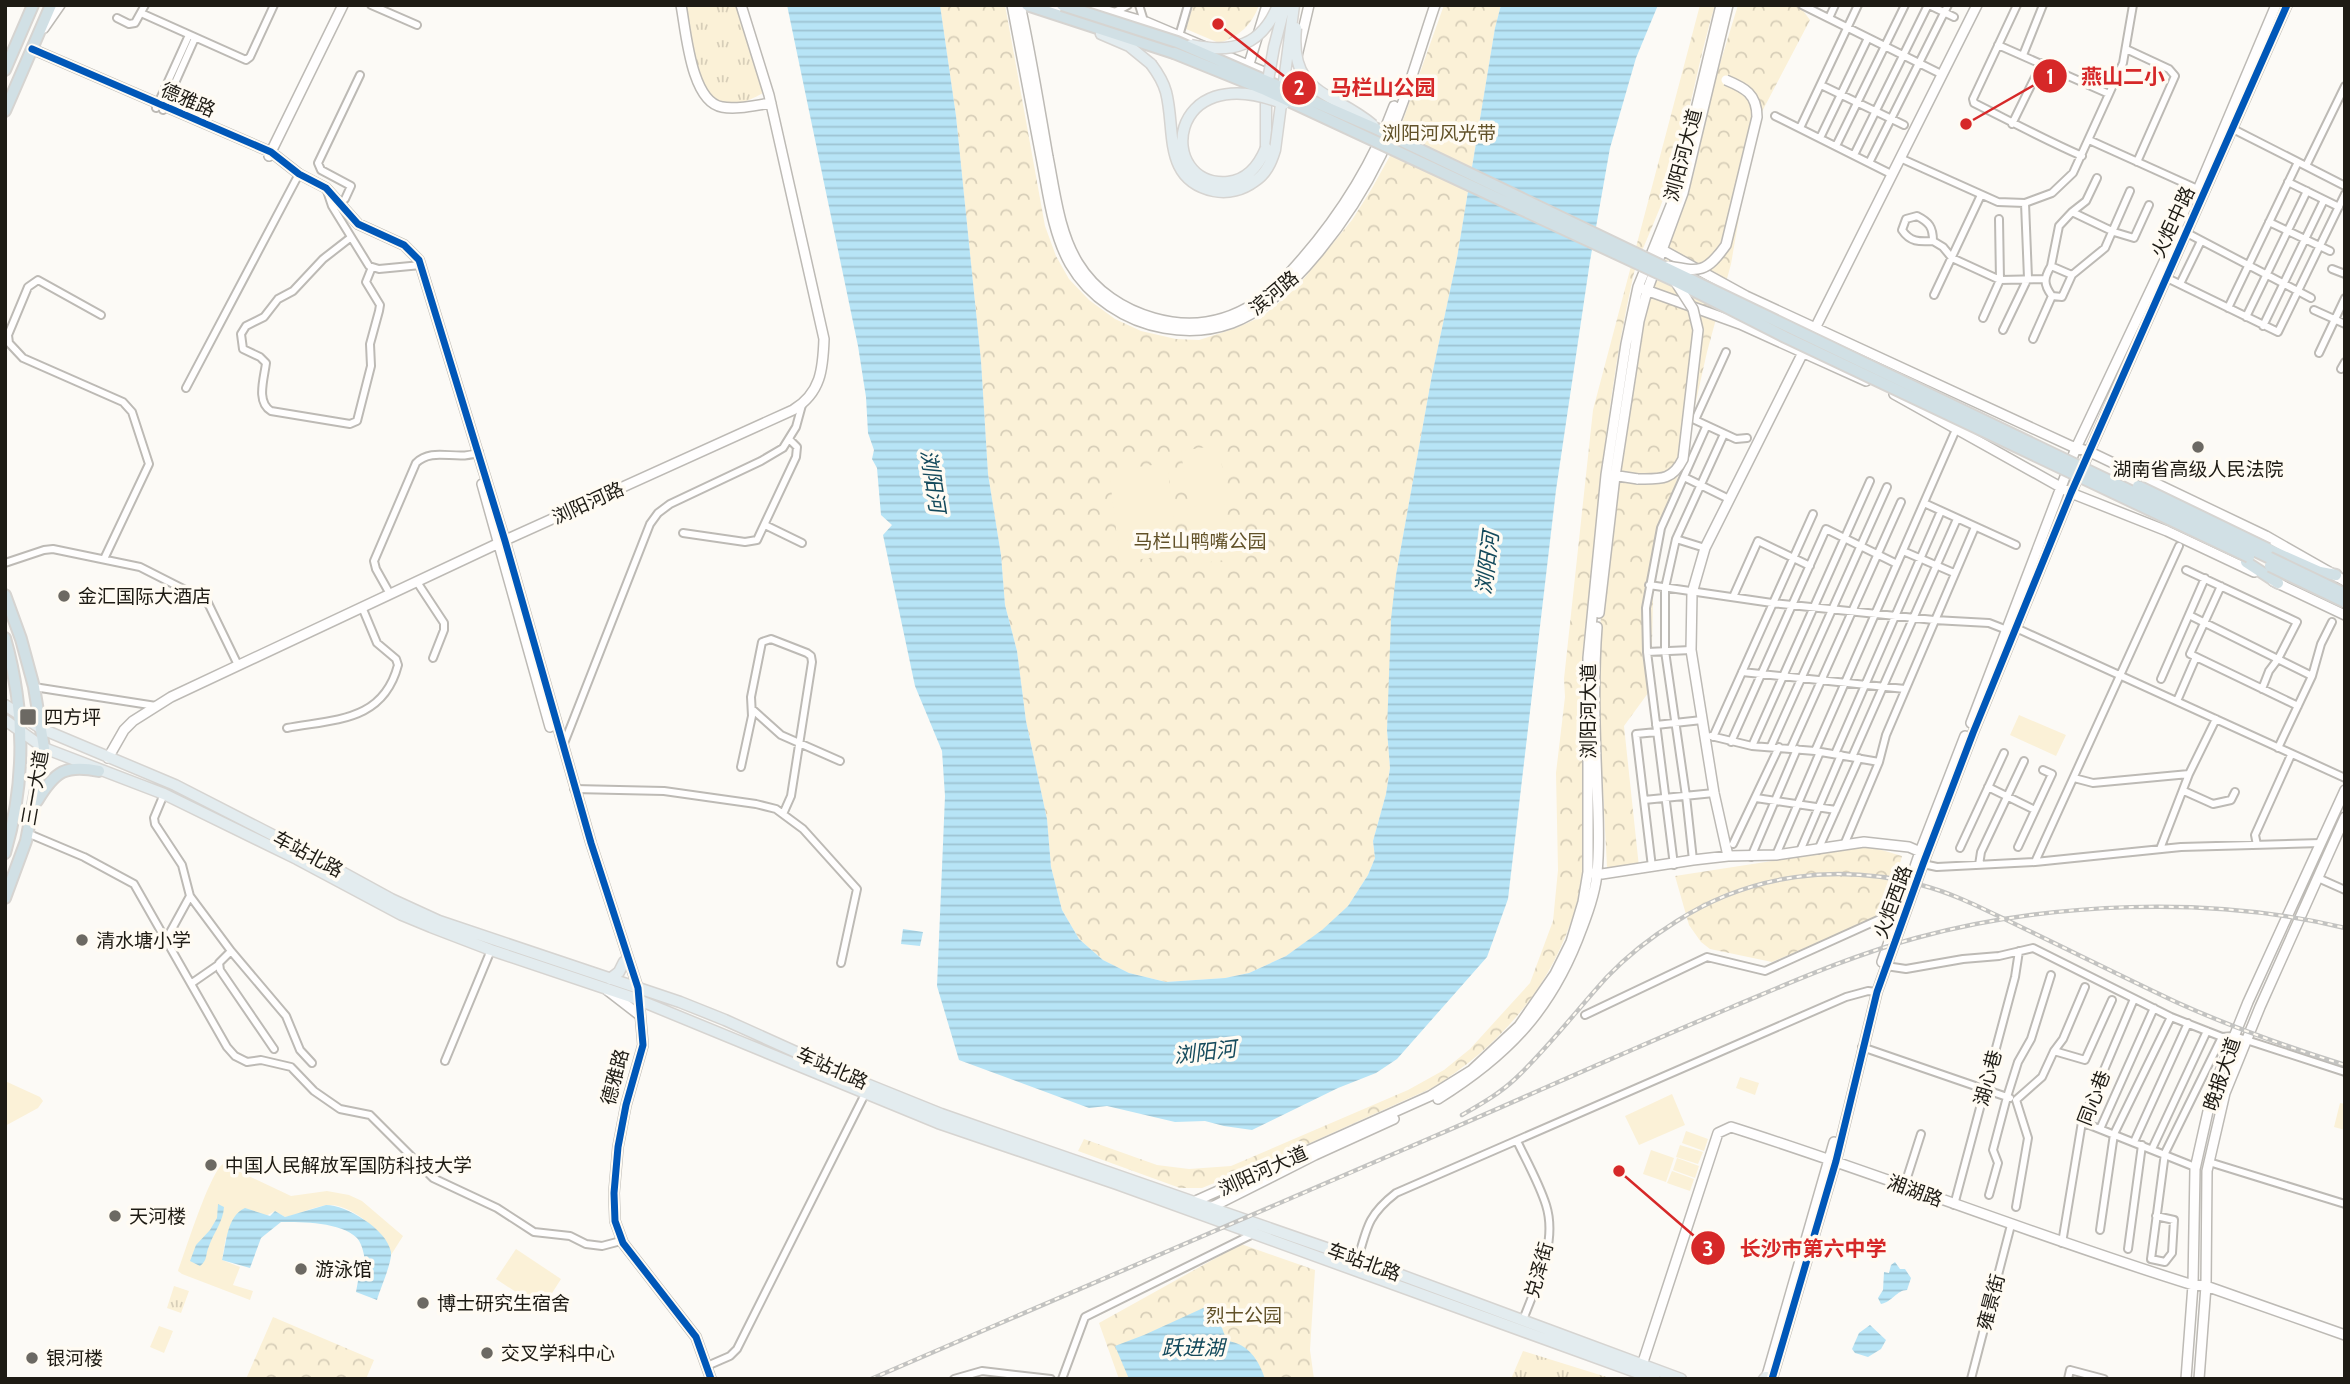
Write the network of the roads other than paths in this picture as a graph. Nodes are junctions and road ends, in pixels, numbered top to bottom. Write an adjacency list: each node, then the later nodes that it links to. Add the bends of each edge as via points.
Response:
1 (33, 5): 61 (highway)
2 (51, 5): 51 (highway)
3 (60, 5): 51 (street)
4 (145, 5): 43 (street)
5 (274, 5): 52 (street, via 248,60)
6 (343, 5): 89 (street)
7 (371, 5): 49 (street)
8 (681, 5): 73 (street, via 699,86 711,103 721,107)
9 (741, 5): 73 (street)
10 (1012, 5): 84 (street, 滨河路, via 1060,242 1089,289 1134,319 1156,327 1186,331 1231,323 1267,304 1348,212 1367,181)
11 (1020, 5): 84 (street, 滨河路, via 1056,199 1069,244 1090,280 1144,316 1168,323 1206,322 1258,302 1293,270 1331,224)
12 (1027, 5): 41 (highway)
13 (1044, 5): 84 (street, via 1173,46)
14 (1086, 5): 42 (street)
15 (1128, 5): 42 (street)
16 (1139, 5): 48 (street)
17 (1188, 5): 54 (street)
18 (1267, 5): 64 (street)
19 (1278, 5): 54 (main road, bridge, via 1265,31 1244,44 1214,48)
20 (1285, 5): 85 (main road, bridge, via 1269,70 1266,94 1266,102 1267,136 1261,160 1247,176 1224,182 1203,177 1188,163 1181,138 1184,125 1196,107 1217,96 1252,94 1259,96 1267,97)
21 (1294, 5): 41 (main road, bridge, via 1272,160 1250,185 1222,193 1190,180 1180,167 1172,147 1166,93 1151,64 1129,46)
22 (1301, 5): 84 (main road, bridge, via 1295,44 1303,76 1324,96)
23 (1309, 5): 68 (street)
24 (1429, 5): 84 (street, 滨河路)
25 (1435, 5): 84 (street, 滨河路)
26 (1721, 5): 65 (street, 浏阳河大道)
27 (1728, 5): 65 (street, 浏阳河大道)
28 (1802, 5): 40 (street)
29 (1835, 5): 47 (street)
30 (1858, 5): 50 (street)
31 (1905, 5): 56 (street)
32 (1928, 5): 44 (street); 59 (street)
33 (1948, 5): 44 (street)
34 (1977, 5): 66 (street)
35 (2017, 5): 55 (street)
36 (2043, 5): 60 (street)
37 (2276, 5): 102 (street)
38 (2287, 5): 83 (street, 火炬中路)
39 (2130, 6): 57 (street)
40 (1814, 8): 47 (street)
41 (1060, 10): 54 (highway, bridge); 85 (highway, bridge, via 1263,89)
42 (1110, 12): 48 (street)
43 (141, 13): 46 (street, via 133,24); 52 (street)
44 (1944, 13): 45 (street); 62 (street)
45 (1954, 17)
46 (117, 18)
47 (1829, 19): 50 (street)
48 (1146, 22): 54 (street)
49 (417, 25)
50 (1847, 27): 53 (street); 69 (street)
51 (40, 32): 58 (highway)
52 (192, 37): 75 (street)
53 (1868, 38): 56 (street); 72 (street)
54 (1178, 39): 64 (street); 84 (highway, bridge)
55 (1998, 45): 60 (street); 80 (street, via 1973,99)
56 (1884, 46): 59 (street); 74 (street)
57 (2126, 49): 71 (street); 93 (street, via 2175,76)
58 (31, 51): 75 (street, 德雅路); 76 (highway)
59 (1902, 55): 62 (street); 77 (street)
60 (2023, 55): 63 (street)
61 (8, 58)
62 (1918, 63): 66 (street); 79 (street)
63 (2042, 63): 71 (street); 80 (street)
64 (1249, 64): 68 (street)
65 (1707, 74): 124 (street, 浏阳河大道); 129 (street, bridge, via 1750,93 1757,117 1726,245 1714,261 1696,271)
66 (1941, 74): 92 (street)
67 (360, 75): 110 (street, via 318,163 321,170 351,186)
68 (1291, 82): 84 (street)
69 (1821, 85): 72 (street); 82 (street)
70 (2345, 86): 96 (street)
71 (2109, 94): 87 (street)
72 (1841, 95): 74 (street); 86 (street)
73 (771, 103): 164 (street, via 824,339 822,376)
74 (1856, 103): 77 (street); 88 (street)
75 (160, 108): 89 (street, 德雅路)
76 (5, 111)
77 (1875, 112): 79 (street); 90 (street)
78 (1775, 116): 82 (street)
79 (1891, 119): 81 (street); 95 (street)
80 (2012, 124): 91 (street)
81 (1903, 125)
82 (1800, 128): 86 (street)
83 (2233, 129): 94 (street); 102 (street, 火炬中路)
84 (1385, 133): 129 (highway, bridge)
85 (1366, 138): 140 (highway, bridge)
86 (1820, 138): 88 (street)
87 (2090, 141): 91 (street); 93 (street)
88 (1836, 146): 90 (street)
89 (270, 154): 98 (street, 德雅路)
90 (1854, 155): 95 (street)
91 (2082, 156): 109 (street, via 2073,173 2052,193)
92 (1900, 158): 97 (street); 107 (street)
93 (2137, 162): 102 (street)
94 (2298, 162): 96 (street); 100 (street)
95 (1869, 163): 97 (street)
96 (2306, 166): 101 (street)
97 (1892, 174): 157 (street)
98 (299, 175): 103 (street, 德雅路); 163 (street)
99 (2096, 178): 113 (street, via 2086,201)
100 (2288, 182): 105 (street); 115 (street)
101 (2344, 184)
102 (2201, 190): 118 (street, 火炬中路); 170 (street, 火炬西路)
103 (326, 191): 110 (street); 119 (street)
104 (2130, 191): 117 (street)
105 (2307, 191): 108 (street); 116 (street)
106 (2345, 194): 112 (street)
107 (1981, 195): 109 (street, via 1998,202); 126 (street)
108 (2324, 200): 112 (street); 120 (street)
109 (2025, 203): 137 (street)
110 (338, 205): 127 (street, via 363,228 408,248)
111 (2149, 205): 117 (street, via 2134,238)
112 (2339, 207): 123 (street)
113 (2072, 212): 117 (street); 130 (street, via 2059,226)
114 (1999, 219): 139 (street)
115 (2269, 222): 116 (street); 128 (street)
116 (2288, 230): 120 (street); 135 (street)
117 (2114, 232): 134 (street, via 2105,248)
118 (2185, 232): 122 (street); 136 (street, 火炬中路)
119 (350, 238): 131 (street); 131 (street, via 241,334 243,349 266,363 262,400 266,408 350,424 357,421 372,366 370,344 380,305 366,282)
120 (2305, 239): 123 (street); 141 (street)
121 (1933, 241): 121 (street, via 1926,220 1917,216 1906,219 1902,230 1907,238); 126 (street)
122 (2201, 241): 128 (street); 142 (street)
123 (2320, 246): 125 (street); 144 (street)
124 (1657, 247): 143 (street, 浏阳河大道); 157 (street)
125 (2330, 251)
126 (1952, 258): 139 (street); 145 (street)
127 (418, 265): 131 (street); 172 (street)
128 (2248, 265): 135 (street); 149 (street)
129 (1666, 266): 173 (highway, bridge)
130 (2051, 266): 134 (street); 138 (street)
131 (372, 267)
132 (2332, 269): 133 (street)
133 (2345, 274)
134 (2072, 275): 146 (street, via 2062,297)
135 (2267, 275): 141 (street); 152 (street)
136 (2165, 277): 142 (street); 171 (street, 火炬中路)
137 (2028, 278): 138 (street); 139 (street); 158 (street)
138 (2044, 279): 146 (street)
139 (2000, 280): 153 (street)
140 (1675, 281): 173 (highway, bridge, via 1785,337); 174 (street, bridge, via 1693,309 1698,330 1683,459 1677,471 1663,479)
141 (2284, 284): 144 (street); 156 (street)
142 (2180, 285): 149 (street)
143 (1643, 289): 161 (street); 174 (street, 浏阳河大道)
144 (2298, 291): 147 (street); 156 (street, via 2280,330)
145 (1934, 295)
146 (2052, 296): 159 (street)
147 (2311, 298)
148 (2345, 298): 154 (street)
149 (2228, 308): 152 (street)
150 (2314, 310): 154 (street)
151 (101, 315): 201 (street, via 38,280 28,287 8,335 9,343 23,358 123,402 132,412 149,464)
152 (2246, 317): 156 (street)
153 (1983, 318)
154 (2335, 320): 155 (street); 162 (street)
155 (2345, 324)
156 (2263, 326)
157 (1813, 328): 161 (street); 170 (street)
158 (2003, 330)
159 (2033, 339)
160 (1726, 352): 165 (street, via 1695,420)
161 (1802, 352): 179 (street, via 1895,394); 181 (street)
162 (2319, 353)
163 (186, 388)
164 (802, 405): 169 (street); 192 (street, 浏阳河路)
165 (1706, 427): 166 (street); 175 (street)
166 (1724, 434): 168 (street); 177 (street)
167 (1954, 434): 183 (street)
168 (1746, 438)
169 (790, 440): 187 (street, via 797,447 796,457); 278 (street, via 761,461 658,513)
170 (2076, 448): 171 (street); 179 (street, 火炬西路)
171 (2090, 452): 180 (street, 火炬西路); 210 (street, via 2266,536)
172 (476, 454): 192 (street); 217 (street, via 436,454 416,463 374,561)
173 (2069, 466): 210 (highway, bridge, via 2095,465 2268,549); 212 (highway, bridge, via 2093,489 2246,562); 218 (highway, bridge); 221 (highway, bridge)
174 (1611, 475): 338 (street, 浏阳河大道, via 1594,691)
175 (1684, 477): 177 (street); 213 (street, via 1661,528)
176 (1870, 481): 190 (street)
177 (1701, 485): 181 (street); 191 (street)
178 (1887, 487): 195 (street)
179 (2062, 487): 180 (street); 236 (street, 火炬西路)
180 (2071, 493): 212 (street); 236 (street, 火炬西路)
181 (1729, 499): 197 (street)
182 (1901, 502): 199 (street)
183 (1924, 503): 184 (street); 198 (street)
184 (1941, 511): 186 (street); 202 (street)
185 (1812, 514): 200 (street)
186 (1957, 519): 188 (street); 206 (street)
187 (765, 524): 189 (street, via 760,537 750,542); 193 (street)
188 (1975, 527): 194 (street); 208 (street)
189 (683, 533)
190 (1844, 538): 195 (street); 205 (street, via 1826,529); 225 (street)
191 (1676, 539): 197 (street); 215 (street)
192 (502, 542): 211 (street, 浏阳河路); 278 (street, 德雅路); 349 (street, 德雅路, via 564,774)
193 (802, 543)
194 (2016, 545)
195 (1860, 546): 199 (street); 226 (street)
196 (2179, 546): 247 (street)
197 (1704, 548): 216 (street)
198 (1903, 551): 202 (street); 204 (street)
199 (1877, 554): 204 (street); 227 (street)
200 (1792, 557): 205 (street); 220 (street, via 1758,541); 222 (street)
201 (104, 559): 203 (street, via 52,549); 244 (street, via 140,567 207,601)
202 (1920, 559): 206 (street); 231 (street)
203 (5, 563)
204 (1897, 564): 228 (street)
205 (1810, 566): 223 (street)
206 (1937, 566): 208 (street); 232 (street)
207 (2186, 570): 209 (street)
208 (1954, 573): 233 (street)
209 (2205, 578): 214 (street); 229 (street)
210 (2340, 578)
211 (417, 582): 217 (street, 浏阳河路); 242 (street, via 444,623)
212 (2278, 583): 230 (street)
213 (1649, 585): 215 (street); 240 (street)
214 (2221, 586): 235 (street); 243 (street, via 2297,622)
215 (1665, 588): 216 (street); 239 (street)
216 (1692, 593): 220 (street); 238 (street)
217 (390, 594): 224 (street, 浏阳河路)
218 (2345, 594)
219 (5, 595): 255 (highway, 三一大道)
220 (1733, 597): 222 (street)
221 (2345, 602)
222 (1772, 603): 223 (street); 245 (street)
223 (1793, 604): 225 (street); 246 (street)
224 (362, 607): 244 (street, 浏阳河路); 269 (street, via 377,643 398,665 384,695 358,715)
225 (1813, 607): 226 (street); 249 (street)
226 (1833, 609): 227 (street); 250 (street)
227 (1852, 611): 228 (street); 252 (street)
228 (1875, 614): 231 (street); 253 (street)
229 (2189, 615): 235 (street); 251 (street)
230 (2345, 615)
231 (1896, 616): 232 (street); 254 (street)
232 (1915, 618): 233 (street); 256 (street)
233 (1934, 620): 236 (street); 258 (street)
234 (2332, 622): 248 (street)
235 (2205, 623): 241 (street, via 2190,654); 243 (street)
236 (2011, 629): 247 (street); 332 (street, 火炬西路)
237 (5, 638): 264 (highway, 三一大道)
238 (1690, 650): 239 (street); 267 (street)
239 (1665, 651): 240 (street); 268 (street)
240 (1647, 652): 271 (street)
241 (2196, 657): 257 (street); 259 (street)
242 (433, 658)
243 (2278, 659): 248 (street); 257 (street)
244 (237, 665): 261 (street, 浏阳河路)
245 (1742, 672): 246 (street); 273 (street)
246 (1762, 674): 249 (street); 274 (street)
247 (2121, 676): 259 (street); 296 (street)
248 (2312, 676): 262 (street)
249 (1782, 677): 250 (street); 276 (street)
250 (1801, 679): 252 (street); 277 (street)
251 (2161, 679)
252 (1821, 681): 253 (street); 282 (street)
253 (1845, 683): 254 (street); 283 (street)
254 (1865, 684): 256 (street); 285 (street)
255 (34, 687): 261 (street); 270 (highway, 三一大道)
256 (1885, 687): 258 (street); 288 (street)
257 (2262, 689): 262 (street)
258 (1905, 690): 291 (street)
259 (2177, 701): 265 (street)
260 (5, 705): 264 (main road, 车站北路)
261 (156, 706): 287 (street, 浏阳河路, via 124,730)
262 (2298, 706): 281 (street)
263 (752, 709): 275 (street, via 781,735); 275 (street, via 764,640 811,656); 292 (street)
264 (20, 715): 270 (main road, 车站北路); 272 (highway, 三一大道)
265 (2216, 719): 281 (street); 295 (street)
266 (5, 720): 272 (main road, 车站北路)
267 (1702, 720): 268 (street); 273 (street)
268 (1675, 723): 271 (street); 305 (street)
269 (287, 728)
270 (42, 729): 280 (highway, 三一大道); 287 (main road, 车站北路)
271 (1656, 729): 307 (street); 309 (street, via 1636,734)
272 (20, 732): 280 (main road, 车站北路); 328 (highway, 三一大道, via 19,790)
273 (1709, 735): 274 (street); 303 (street)
274 (1731, 742): 276 (street)
275 (799, 744): 289 (street); 316 (street, via 791,796)
276 (1752, 746): 277 (street)
277 (1771, 746): 279 (street)
278 (562, 747): 299 (street, 德雅路)
279 (1779, 747): 282 (street); 308 (street)
280 (44, 748): 294 (main road, 车站北路); 313 (highway, 三一大道)
281 (2278, 748): 286 (street)
282 (1794, 749): 283 (street); 310 (street)
283 (1818, 752): 285 (street); 311 (street)
284 (2004, 753): 298 (street)
285 (1838, 755): 288 (street); 312 (street)
286 (2291, 755): 297 (street); 321 (street, via 2255,835)
287 (108, 758): 354 (main road, 车站北路, via 175,785 391,900)
288 (1856, 758): 291 (street); 314 (street)
289 (840, 761)
290 (2024, 761): 306 (street)
291 (1879, 762): 322 (street)
292 (741, 767)
293 (2043, 770): 315 (street, via 2052,774)
294 (100, 771): 304 (main road, 车站北路); 313 (highway, via 79,767 57,775)
295 (2189, 774): 296 (street, via 2093,783); 301 (street)
296 (2074, 778): 334 (street)
297 (2345, 778)
298 (1988, 787): 306 (street); 324 (street)
299 (574, 789): 316 (street, via 664,791 756,804); 359 (street, 德雅路)
300 (2345, 790): 319 (street, 晚报大道)
301 (2185, 791): 302 (street, via 2213,804 2231,800); 325 (street)
302 (2235, 792)
303 (1714, 793): 305 (street); 330 (street)
304 (164, 794): 341 (street, via 155,824 182,865); 346 (main road, 车站北路, via 402,915)
305 (1686, 796): 307 (street); 333 (street)
306 (2008, 797): 315 (street); 336 (street)
307 (1666, 798): 309 (street); 335 (street)
308 (1756, 798): 310 (street); 320 (street)
309 (1644, 800): 337 (street)
310 (1776, 800): 311 (street); 331 (street)
311 (1798, 804): 312 (street); 329 (street)
312 (1818, 806): 314 (street); 327 (street)
313 (33, 809): 318 (highway, 三一大道)
314 (1836, 810): 326 (street)
315 (2035, 810): 323 (street)
316 (783, 814): 350 (street, via 803,829 857,889)
317 (2345, 817): 339 (street, 晚报大道)
318 (27, 833): 342 (highway, 三一大道); 345 (street, via 134,884)
319 (2320, 843): 321 (street); 368 (street, 晚报大道)
320 (1733, 844)
321 (2257, 845): 325 (street)
322 (1844, 846): 326 (street); 332 (street, via 1864,842 1909,847)
323 (2018, 847)
324 (1960, 848)
325 (2160, 849): 334 (street)
326 (1818, 850): 327 (street)
327 (1800, 851): 329 (street)
328 (5, 853)
329 (1776, 855): 331 (street)
330 (1728, 856): 331 (street); 333 (street)
331 (1751, 857)
332 (1923, 857): 336 (street, via 1937,867); 343 (street, 火炬西路); 344 (street, 火炬西路)
333 (1692, 860): 335 (street)
334 (2035, 862): 336 (street)
335 (1674, 865): 337 (street)
336 (1979, 865)
337 (1652, 867): 338 (street)
338 (1593, 873): 395 (street, 浏阳河大道, via 1571,942 1555,974 1518,1026 1472,1070 1430,1097); 400 (street, 浏阳河大道, via 1586,918 1565,971 1526,1028 1477,1074 1435,1101)
339 (2318, 877): 340 (street); 370 (street, 晚报大道)
340 (2345, 890)
341 (190, 896): 345 (street); 347 (street)
342 (5, 898)
343 (1908, 906): 344 (street); 352 (street, 火炬西路)
344 (1898, 911): 358 (street, 火炬西路); 364 (street, via 1765,971 1707,957)
345 (167, 938): 355 (street)
346 (491, 950): 357 (main road, 车站北路); 374 (street)
347 (231, 951): 351 (street); 375 (street, via 289,1019 300,1050)
348 (2019, 951): 352 (street, via 1906,970); 360 (street, via 2033,948); 377 (street, 湖心巷)
349 (624, 962): 354 (main road); 359 (street, 德雅路)
350 (841, 963)
351 (219, 965): 355 (street); 372 (street)
352 (1886, 966): 358 (street, 火炬西路)
353 (2050, 975): 379 (street)
354 (610, 979): 359 (main road, 车站北路)
355 (192, 983): 406 (street, via 235,1056 247,1062 261,1060 291,1067 340,1110 370,1115 433,1178 537,1233 570,1236 602,1246)
356 (2085, 987): 373 (street)
357 (605, 989): 359 (main road, 车站北路); 363 (street)
358 (1875, 991): 371 (street, 火炬西路); 385 (street, via 1846,997); 390 (street, 火炬西路)
359 (636, 993): 363 (street, 德雅路); 378 (main road, 车站北路); 395 (main road, 车站北路, via 724,1020 941,1114); 415 (street, 德雅路, via 643,1045 618,1147 615,1221 623,1243 696,1337)
360 (2134, 999): 362 (street); 381 (street, 同心巷)
361 (2112, 1000): 373 (street, via 2085,1060)
362 (2154, 1007): 365 (street); 382 (street)
363 (638, 1014): 406 (street, 德雅路, via 639,1044 623,1105 610,1194)
364 (1585, 1015)
365 (2171, 1017): 366 (street); 384 (street)
366 (2188, 1023): 367 (street); 386 (street)
367 (2207, 1031): 369 (street); 388 (street)
368 (2234, 1036): 369 (street); 370 (street); 392 (street, 晚报大道, via 2213,1089)
369 (2222, 1037): 389 (street)
370 (2246, 1041): 376 (street); 391 (street, 晚报大道, via 2225,1093)
371 (1862, 1047): 377 (street); 390 (street, 火炬西路)
372 (274, 1049)
373 (2054, 1051): 380 (street, via 2042,1077)
374 (445, 1061)
375 (312, 1063)
376 (2345, 1072)
377 (1985, 1091): 379 (street); 397 (street, 湖心巷)
378 (865, 1094): 398 (main road, 车站北路); 415 (street, via 737,1349)
379 (2007, 1097): 380 (street); 394 (street, via 1993,1150 1998,1163)
380 (2016, 1100): 399 (street, via 2028,1138)
381 (2082, 1122): 382 (street); 407 (street, 同心巷)
382 (2100, 1129): 384 (street)
383 (1921, 1134): 393 (street)
384 (2114, 1134): 386 (street); 404 (street)
385 (1517, 1141): 409 (street, via 1396,1193 1377,1208); 412 (street, 兑泽街, via 1546,1206 1550,1229 1545,1261)
386 (2134, 1142): 387 (street)
387 (2142, 1145): 388 (street); 408 (street)
388 (2152, 1149): 389 (street)
389 (2165, 1153): 392 (street); 402 (street)
390 (1833, 1160): 393 (street, 湘湖路); 414 (street, 湘湖路, via 1731,1127 1718,1133); 416 (street, 火炬西路)
391 (2209, 1162): 396 (street); 411 (street, 晚报大道)
392 (2195, 1167): 410 (street, 晚报大道)
393 (1904, 1187): 397 (street, 湘湖路)
394 (1989, 1195)
395 (1195, 1202): 398 (street, 浏阳河大道); 400 (main road, 车站北路)
396 (2345, 1204)
397 (1955, 1205): 403 (street, 湘湖路)
398 (1178, 1207): 401 (main road, 车站北路)
399 (2016, 1207)
400 (1210, 1209): 401 (street, 浏阳河大道); 409 (main road, 车站北路)
401 (1196, 1213): 405 (main road, 车站北路)
402 (2156, 1216): 402 (street, via 2151,1259 2165,1262 2172,1253 2174,1220)
403 (2011, 1225): 407 (street, 湘湖路); 423 (street, 雍景街)
404 (2099, 1230)
405 (1253, 1234): 420 (street, via 1085,1317); 421 (main road, 车站北路)
406 (617, 1242): 417 (street, 德雅路, via 691,1338)
407 (2062, 1243): 410 (street, 湘湖路)
408 (2128, 1249)
409 (1358, 1259): 412 (main road, 车站北路)
410 (2193, 1285): 411 (street, 湘湖路); 426 (street, 晚报大道)
411 (2206, 1286): 413 (street, 湘湖路); 427 (street, 晚报大道)
412 (1523, 1320): 414 (main road, 车站北路)
413 (2345, 1335)
414 (1642, 1365): 422 (main road, 车站北路)
415 (707, 1366): 417 (street, 德雅路)
416 (1770, 1377)
417 (709, 1379)
418 (954, 1379): 419 (street, via 982,1371)
419 (1051, 1379)
420 (1062, 1379)
421 (1655, 1379)
422 (1681, 1379)
423 (1971, 1379)
424 (2068, 1379): 425 (street, via 2070,1370)
425 (2104, 1379)
426 (2186, 1379)
427 (2199, 1379)

